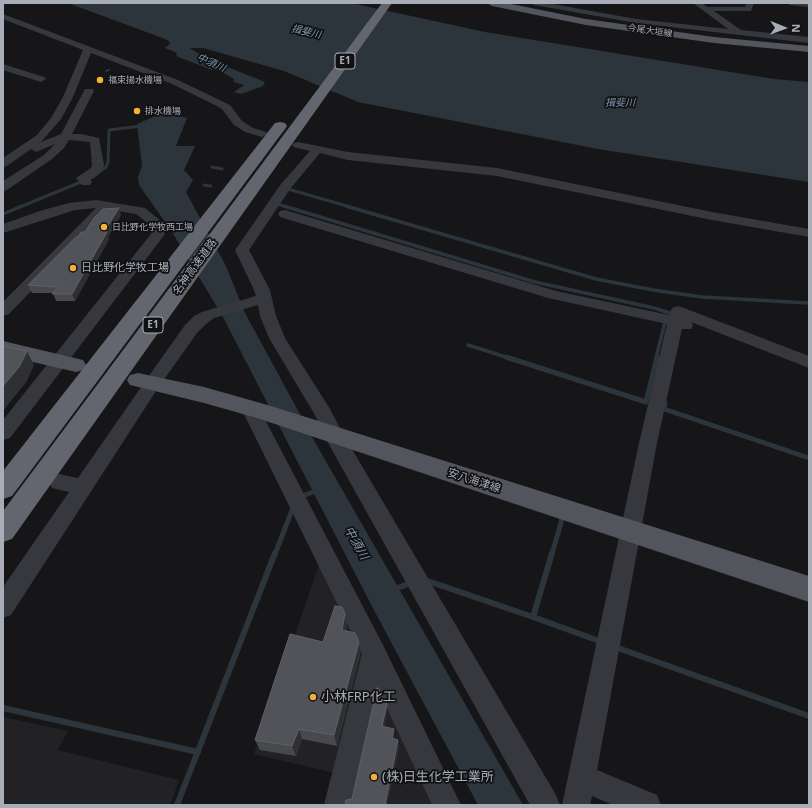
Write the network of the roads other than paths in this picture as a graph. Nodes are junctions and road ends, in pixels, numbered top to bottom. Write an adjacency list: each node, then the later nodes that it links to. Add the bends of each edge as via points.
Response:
1 (374, 3): 11 (highway)
2 (387, 3): 20 (highway, 名神高速道路 / E1)
3 (492, 3): 15 (main road, 今尾大垣線, via 586,22 714,40)
4 (534, 3): 12 (street, via 636,21)
5 (697, 3): 9 (street)
6 (750, 3): 9 (street, via 748,9)
7 (790, 3): 8 (street)
8 (809, 5)
9 (707, 9): 12 (street)
10 (3, 16): 14 (street)
11 (355, 28)
12 (739, 33): 13 (street)
13 (809, 40)
14 (88, 48): 17 (street); 21 (street, via 175,82 219,103 238,123); 25 (street, via 56,120 41,137)
15 (809, 49)
16 (3, 66): 18 (street)
17 (93, 66)
18 (41, 79)
19 (89, 91): 22 (street)
20 (296, 116): 46 (highway, 名神高速道路 / E1); 47 (highway, 名神高速道路 / E1)
21 (262, 134)
22 (66, 136): 25 (street, via 56,138 31,152); 27 (street, via 95,140 98,165 96,170 82,178); 28 (street, via 48,157)
23 (298, 145): 24 (street)
24 (316, 150): 32 (street, via 348,156 474,168); 33 (street, via 285,187 242,250 262,290)
25 (16, 155): 26 (street)
26 (3, 163)
27 (86, 182)
28 (3, 187)
29 (106, 205): 31 (street, via 74,206); 34 (street); 38 (street, via 140,211 156,224 158,234)
30 (285, 214): 35 (street, via 553,296)
31 (3, 229)
32 (809, 233)
33 (260, 300): 40 (street, via 208,315 200,320); 43 (street, via 277,338 324,414)
34 (3, 311)
35 (675, 321): 37 (street, via 678,311); 39 (street); 48 (street)
36 (3, 348): 38 (main road)
37 (809, 362)
38 (67, 363): 42 (street)
39 (809, 373)
40 (145, 382): 41 (main road, 安八海津線); 45 (street)
41 (256, 410): 43 (main road, 安八海津線); 51 (street)
42 (3, 433)
43 (330, 434): 48 (main road, 安八海津線); 55 (street)
44 (59, 482): 45 (street)
45 (83, 487): 50 (street)
46 (3, 489)
47 (3, 531)
48 (630, 531): 49 (main road, 安八海津線); 52 (street)
49 (809, 588)
50 (3, 607)
51 (374, 653): 53 (street); 54 (street)
52 (582, 778): 56 (street); 57 (street)
53 (338, 805)
54 (448, 805)
55 (546, 805)
56 (576, 805)
57 (646, 805)

